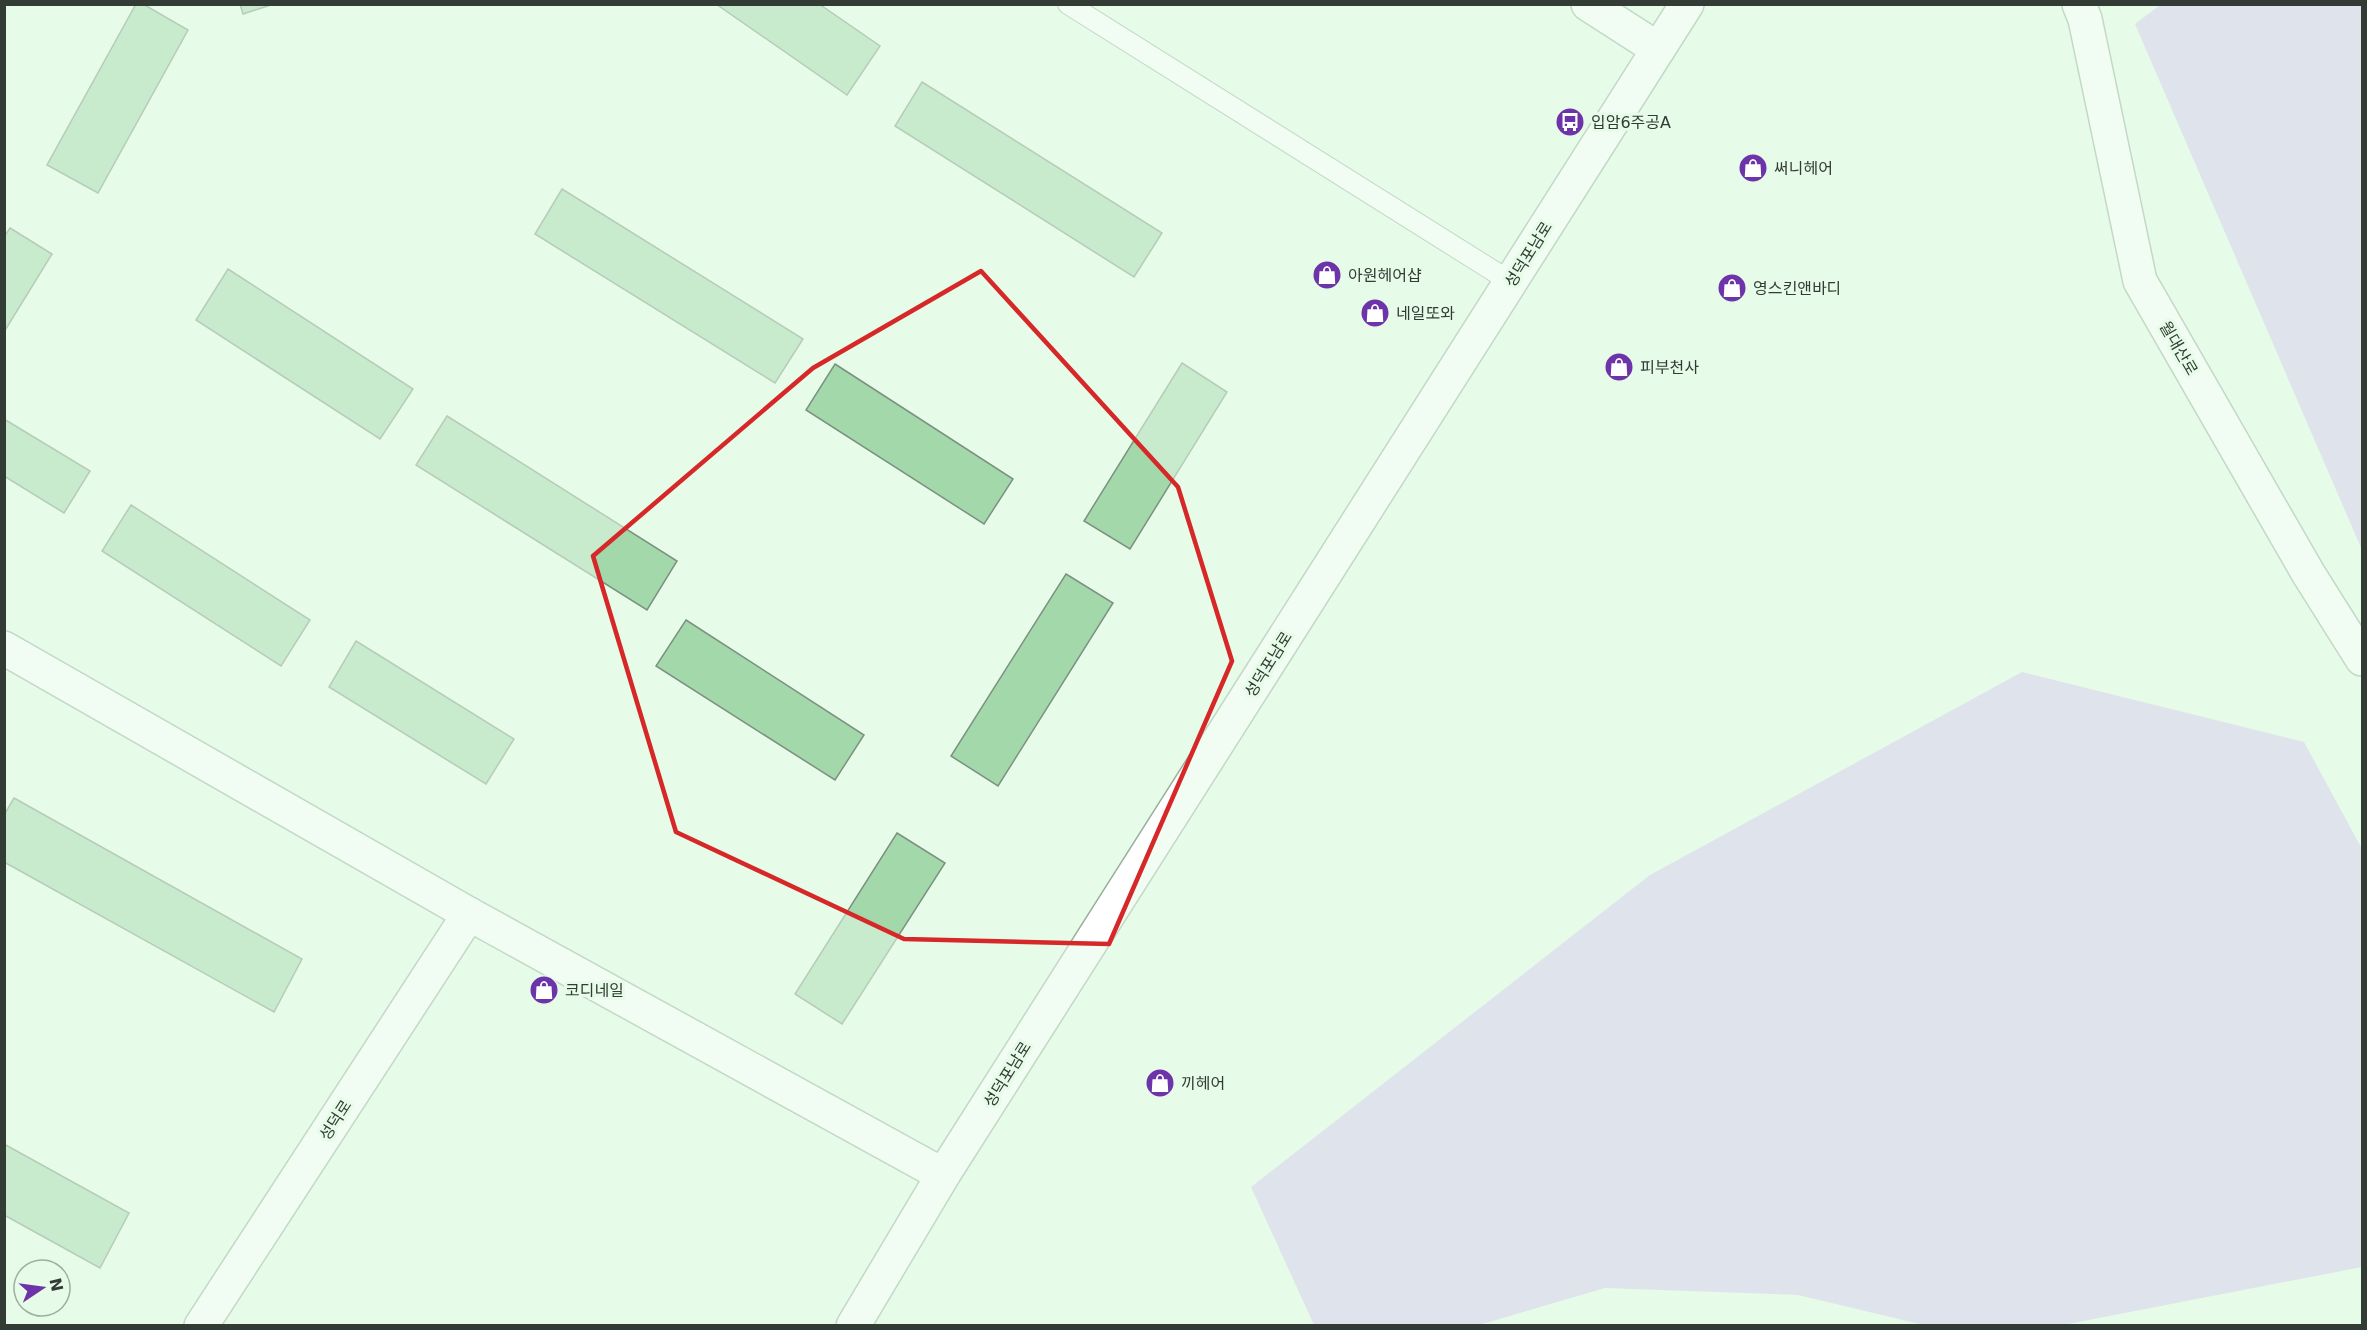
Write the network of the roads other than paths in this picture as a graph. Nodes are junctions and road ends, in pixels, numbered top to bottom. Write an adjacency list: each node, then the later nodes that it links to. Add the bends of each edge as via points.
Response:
1 (1068, 4): 6 (lane)
2 (1588, 4): 5 (street)
3 (1686, 4): 5 (street, 성덕포남로)
4 (2087, 9): 8 (street, 월대산로, via 2140,281 2308,573)
5 (1658, 49): 6 (street, 성덕포남로)
6 (1511, 282): 10 (street, 성덕포남로)
7 (4, 648): 9 (street)
8 (2362, 659)
9 (469, 914): 10 (street); 11 (street, 성덕로)
10 (943, 1175): 12 (street, 성덕포남로)
11 (201, 1326)
12 (853, 1326)

